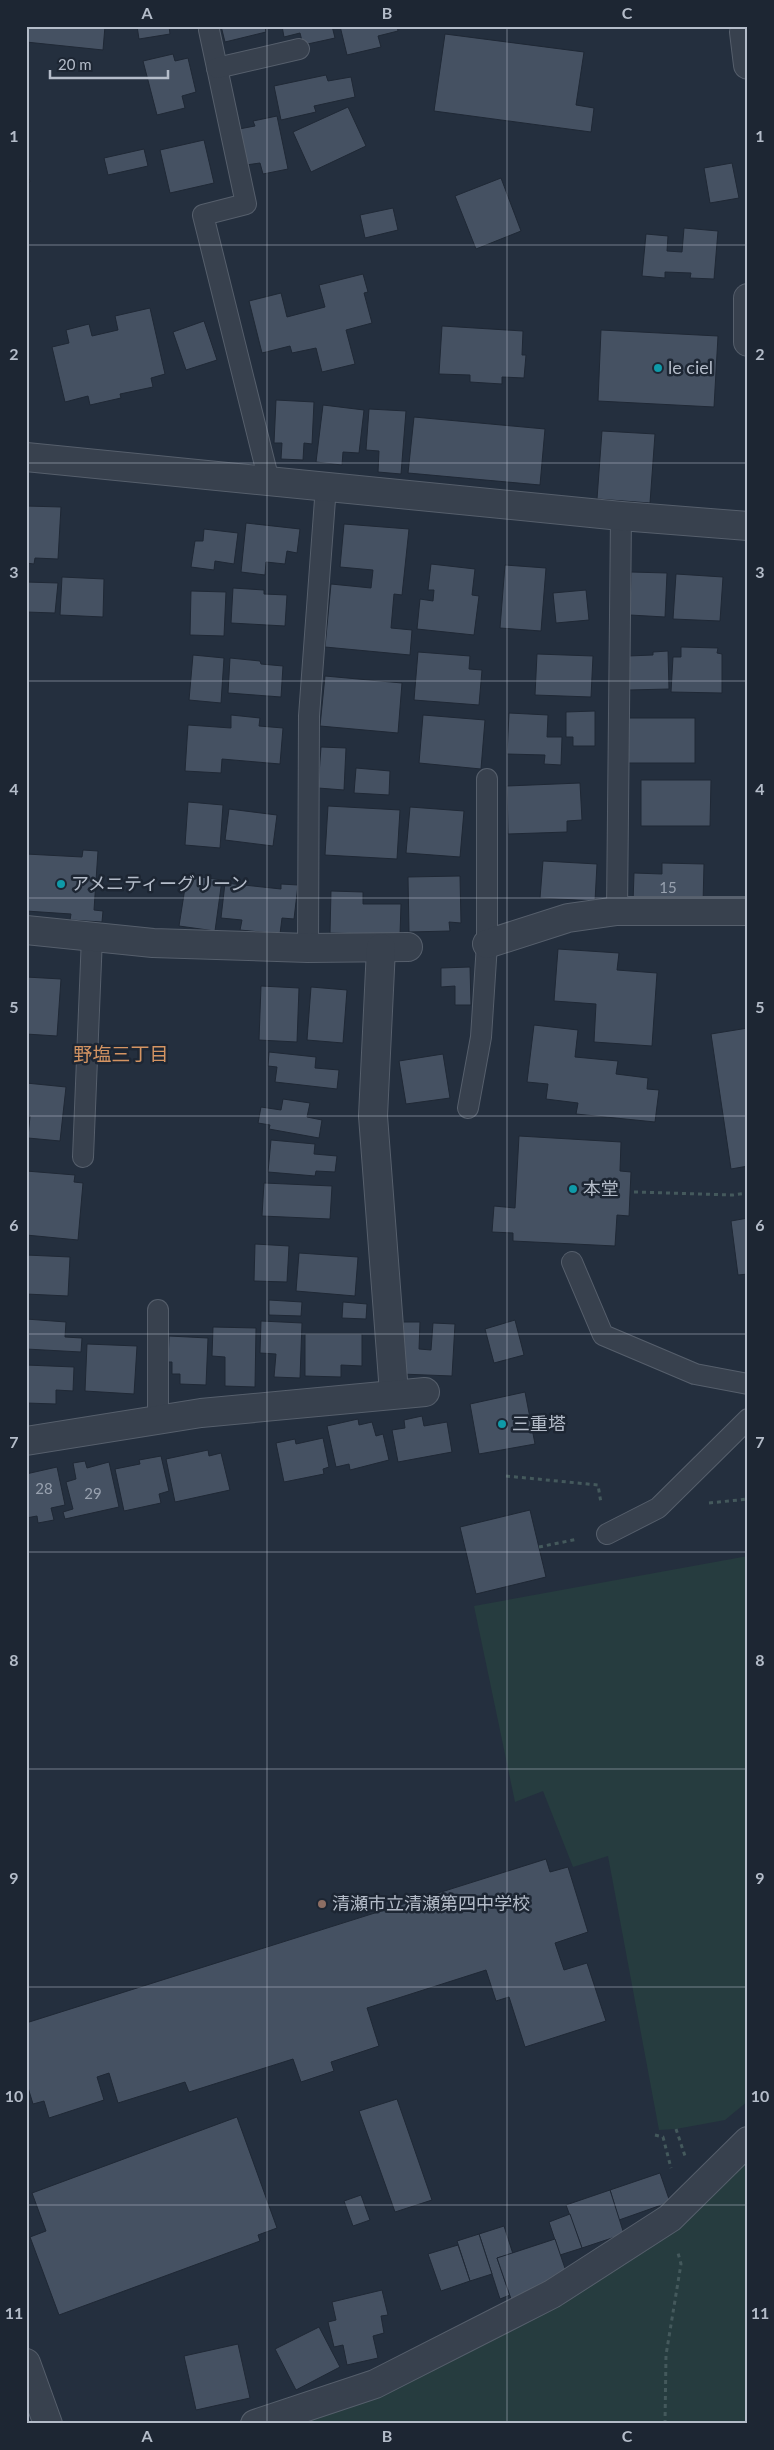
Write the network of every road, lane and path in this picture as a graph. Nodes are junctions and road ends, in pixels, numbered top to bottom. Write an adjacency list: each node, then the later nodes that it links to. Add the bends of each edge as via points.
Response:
1 (209, 30): 5 (lane)
2 (744, 32): 4 (street)
3 (299, 49): 5 (lane)
4 (748, 65)
5 (217, 68): 9 (lane, via 246,204 203,214)
6 (748, 298): 7 (street)
7 (748, 342)
8 (26, 457): 9 (street)
9 (269, 481): 10 (street)
10 (326, 486): 11 (street); 20 (lane, via 308,716)
11 (621, 516): 12 (street); 14 (lane)
12 (748, 526)
13 (486, 779): 18 (lane)
14 (617, 911): 15 (street); 18 (street, via 568,918)
15 (748, 911)
16 (26, 930): 17 (street)
17 (92, 937): 20 (street, via 153,944); 23 (lane)
18 (486, 944): 22 (lane, via 481,1037)
19 (408, 947): 21 (street)
20 (308, 948): 21 (street)
21 (381, 948): 30 (street, via 373,1116)
22 (468, 1108)
23 (84, 1157)
24 (634, 1192): 25 (path)
25 (748, 1193)
26 (572, 1262): 28 (lane, via 604,1335 695,1374)
27 (158, 1310): 32 (lane)
28 (748, 1384)
29 (425, 1392): 30 (street)
30 (394, 1393): 32 (street)
31 (748, 1419): 35 (lane, via 658,1508)
32 (158, 1420): 33 (street)
33 (26, 1441)
34 (506, 1476): 35 (path, via 598,1485)
35 (608, 1534): 36 (path)
36 (539, 1547)
37 (676, 2129): 40 (path)
38 (655, 2134): 41 (path, via 663,2137)
39 (748, 2141): 42 (street)
40 (686, 2160)
41 (672, 2172)
42 (670, 2218): 45 (street, via 552,2294 375,2384); 46 (path, via 681,2264 666,2355)
43 (26, 2362): 44 (street)
44 (48, 2424)
45 (255, 2424)
46 (665, 2424)

